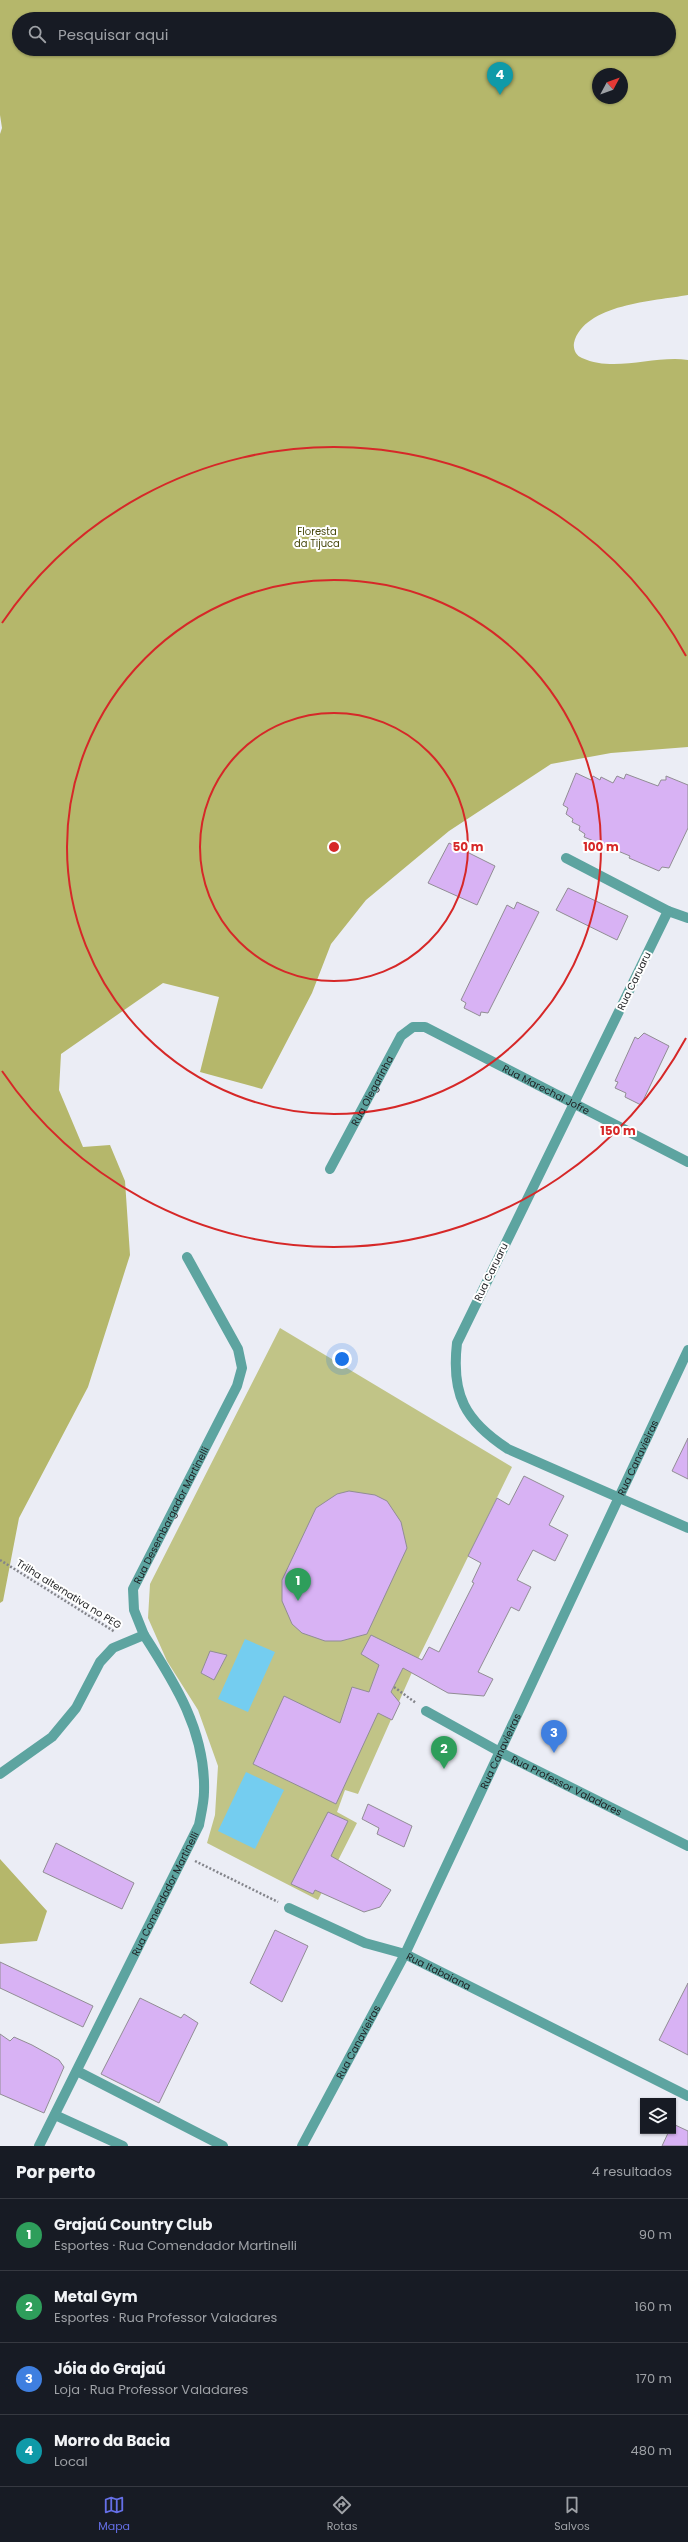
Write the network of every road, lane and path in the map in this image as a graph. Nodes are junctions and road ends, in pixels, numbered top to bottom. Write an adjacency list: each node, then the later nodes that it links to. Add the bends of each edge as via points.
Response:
1 (566, 858): 2 (street)
2 (668, 911): 3 (street); 5 (street, Rua Caruaru)
3 (688, 918)
4 (425, 1028): 5 (street, Rua Marechal Jofre); 7 (street, Rua Olegarinha, via 413,1027 400,1036)
5 (575, 1103): 6 (street, Rua Marechal Jofre); 10 (street, Rua Caruaru, via 457,1343 456,1380 461,1398 473,1420 485,1434 508,1449)
6 (688, 1162)
7 (330, 1169)
8 (187, 1257): 13 (street, Rua Desembargador Martinelli, via 238,1349 242,1368 236,1386 133,1588 134,1610)
9 (688, 1350): 10 (street, Rua Canavieiras)
10 (618, 1498): 11 (street, Rua Caruaru); 17 (street, Rua Canavieiras)
11 (688, 1528)
12 (0, 1560): 14 (path, Trilha alternativa no PEG)
13 (144, 1635): 14 (street); 20 (street, Rua Comendador Martinelli, via 175,1684 196,1730 204,1792 199,1825)
14 (129, 1641): 18 (street, via 113,1648 100,1662 76,1708 52,1737)
15 (394, 1687): 16 (path)
16 (426, 1711): 17 (street, Rua Professor Valadares)
17 (500, 1752): 19 (street, Rua Professor Valadares); 22 (street, Rua Canavieiras)
18 (0, 1774)
19 (688, 1846)
20 (185, 1856): 21 (path); 23 (street, Rua Comendador Martinelli)
21 (289, 1908): 22 (street, Rua Itabaiana, via 365,1943)
22 (405, 1954): 24 (street, Rua Itabaiana); 29 (street, Rua Canavieiras)
23 (77, 2071): 25 (street, Rua Comendador Martinelli); 28 (street)
24 (688, 2096)
25 (55, 2115): 26 (street, Rua Comendador Martinelli); 27 (street)
26 (39, 2146)
27 (123, 2146)
28 (224, 2146)
29 (302, 2146)

